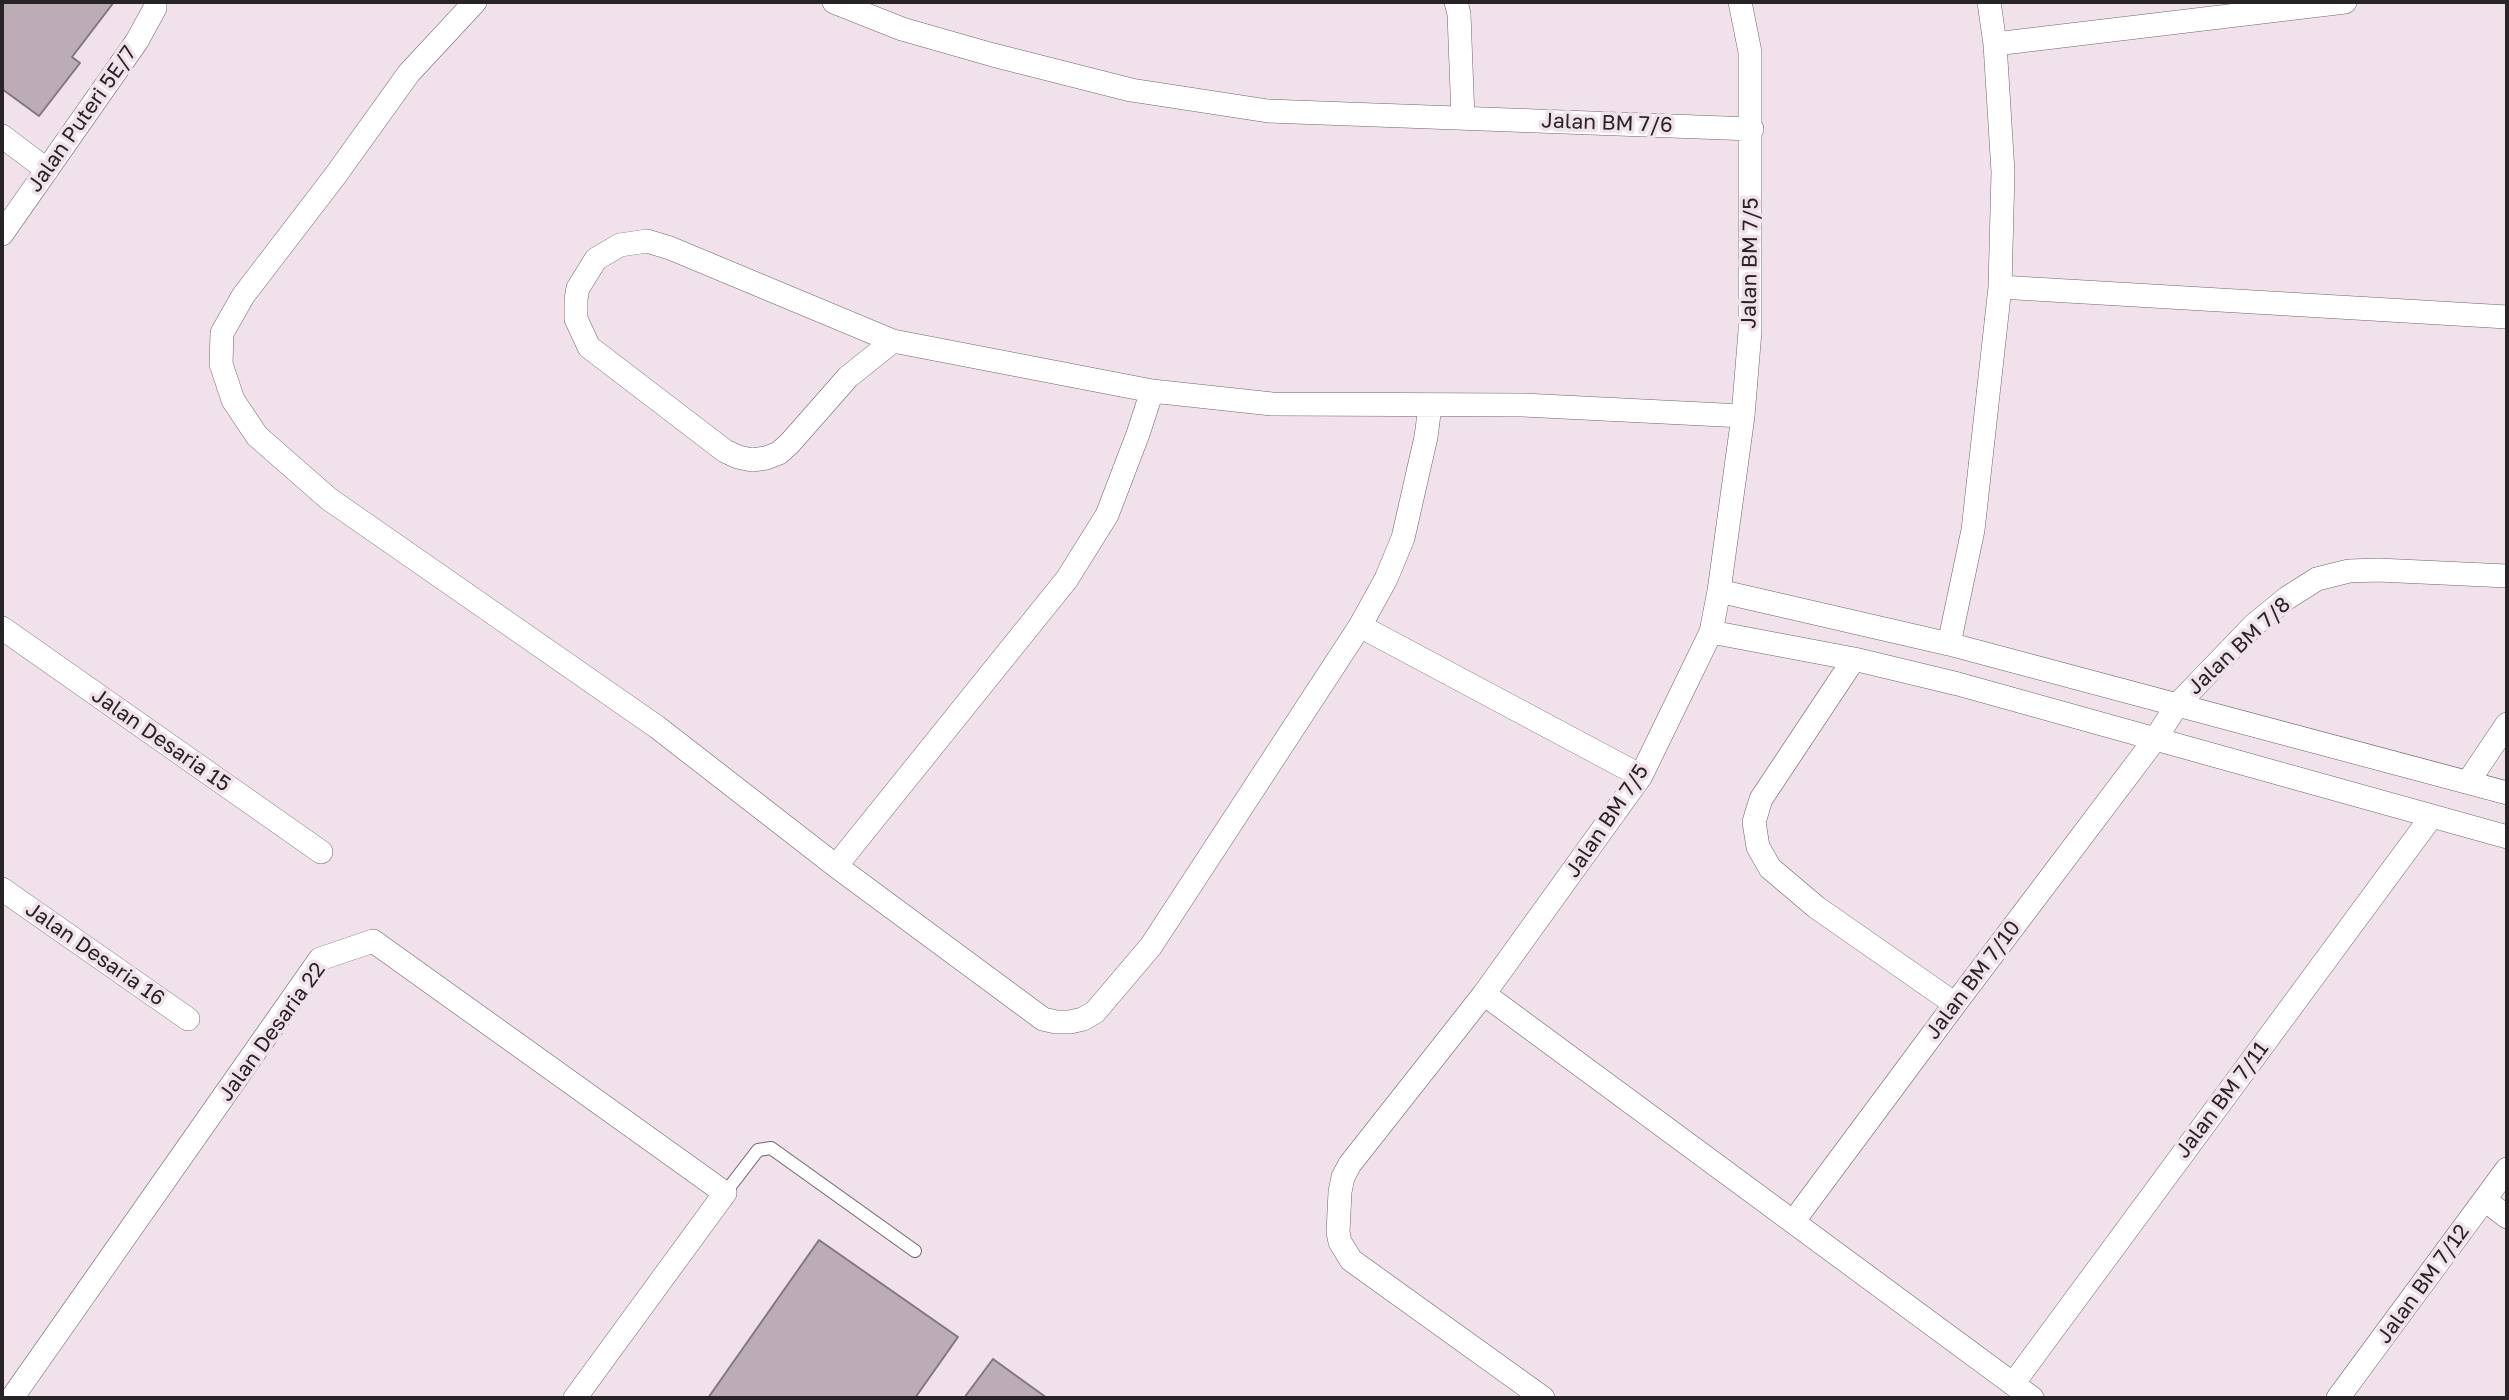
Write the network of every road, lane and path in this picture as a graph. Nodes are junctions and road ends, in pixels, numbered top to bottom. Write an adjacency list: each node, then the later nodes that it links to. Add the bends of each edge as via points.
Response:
1 (155, 2): 12 (street, Jalan Puteri 5E/7, via 137,41)
2 (475, 2): 36 (street, via 409,73 243,296 222,333 221,364 233,400 257,436 330,499 657,727)
3 (834, 2): 9 (street, Jalan BM 7/6, via 902,29 1130,90 1268,111)
4 (1456, 2): 9 (street)
5 (1740, 2): 10 (street, Jalan BM 7/5, via 1751,51)
6 (1989, 2): 8 (street)
7 (2345, 2): 8 (street)
8 (1996, 44): 14 (street, via 2003,172)
9 (1463, 118): 10 (street, Jalan BM 7/6)
10 (1752, 129): 19 (street, Jalan BM 7/5, via 1750,331)
11 (2, 136): 12 (street)
12 (47, 170): 13 (street, Jalan Puteri 5E/7)
13 (2, 234)
14 (2000, 287): 15 (street); 25 (street, via 1973,530)
15 (2507, 317)
16 (893, 341): 16 (street, via 647,241 620,244 596,259 576,299 576,319 589,347 725,452 752,460 779,453 848,377); 17 (street)
17 (1152, 391): 18 (street, via 1272,404); 36 (street, via 1107,515 1067,579)
18 (1430, 406): 19 (street, via 1523,405); 22 (street, via 1403,538)
19 (1743, 416): 21 (street, Jalan BM 7/5)
20 (2507, 576): 27 (street, Jalan BM 7/8, via 2378,570 2317,579 2254,625)
21 (1719, 591): 24 (street, Jalan BM 7/5); 25 (street)
22 (1360, 626): 30 (street); 36 (street, via 1151,946 1095,1012 1083,1019 1056,1023 1031,1012)
23 (2, 628): 35 (street, Jalan Desaria 15)
24 (1711, 632): 26 (street); 30 (street, Jalan BM 7/5)
25 (1949, 644): 27 (street)
26 (1854, 659): 29 (street); 39 (street, via 1761,799 1754,822 1758,847 1770,868 1816,907)
27 (2177, 705): 29 (street, Jalan BM 7/8); 31 (street)
28 (2507, 723): 31 (street)
29 (2156, 738): 33 (street); 39 (street, Jalan BM 7/10)
30 (1642, 776): 38 (street, Jalan BM 7/5)
31 (2468, 782): 32 (street)
32 (2507, 793)
33 (2432, 816): 34 (street); 47 (street, Jalan BM 7/11)
34 (2507, 836)
35 (320, 852)
36 (836, 866)
37 (2, 888): 40 (street, Jalan Desaria 16)
38 (1485, 994): 45 (street); 50 (street, Jalan BM 7/5, via 1346,1170 1339,1192 1338,1232 1345,1252 1359,1267)
39 (1955, 1003): 45 (street, Jalan BM 7/10)
40 (188, 1019)
41 (2507, 1169): 43 (street, Jalan BM 7/12)
42 (725, 1193): 46 (lane, via 758,1150 771,1148); 48 (street, Jalan Desaria 22, via 373,941 320,959); 49 (street)
43 (2485, 1200): 44 (street); 52 (street, Jalan BM 7/12)
44 (2507, 1217)
45 (1793, 1222): 47 (street)
46 (915, 1251)
47 (2013, 1384): 51 (street)
48 (12, 1398)
49 (575, 1398)
50 (1542, 1398)
51 (2032, 1398)
52 (2338, 1398)

